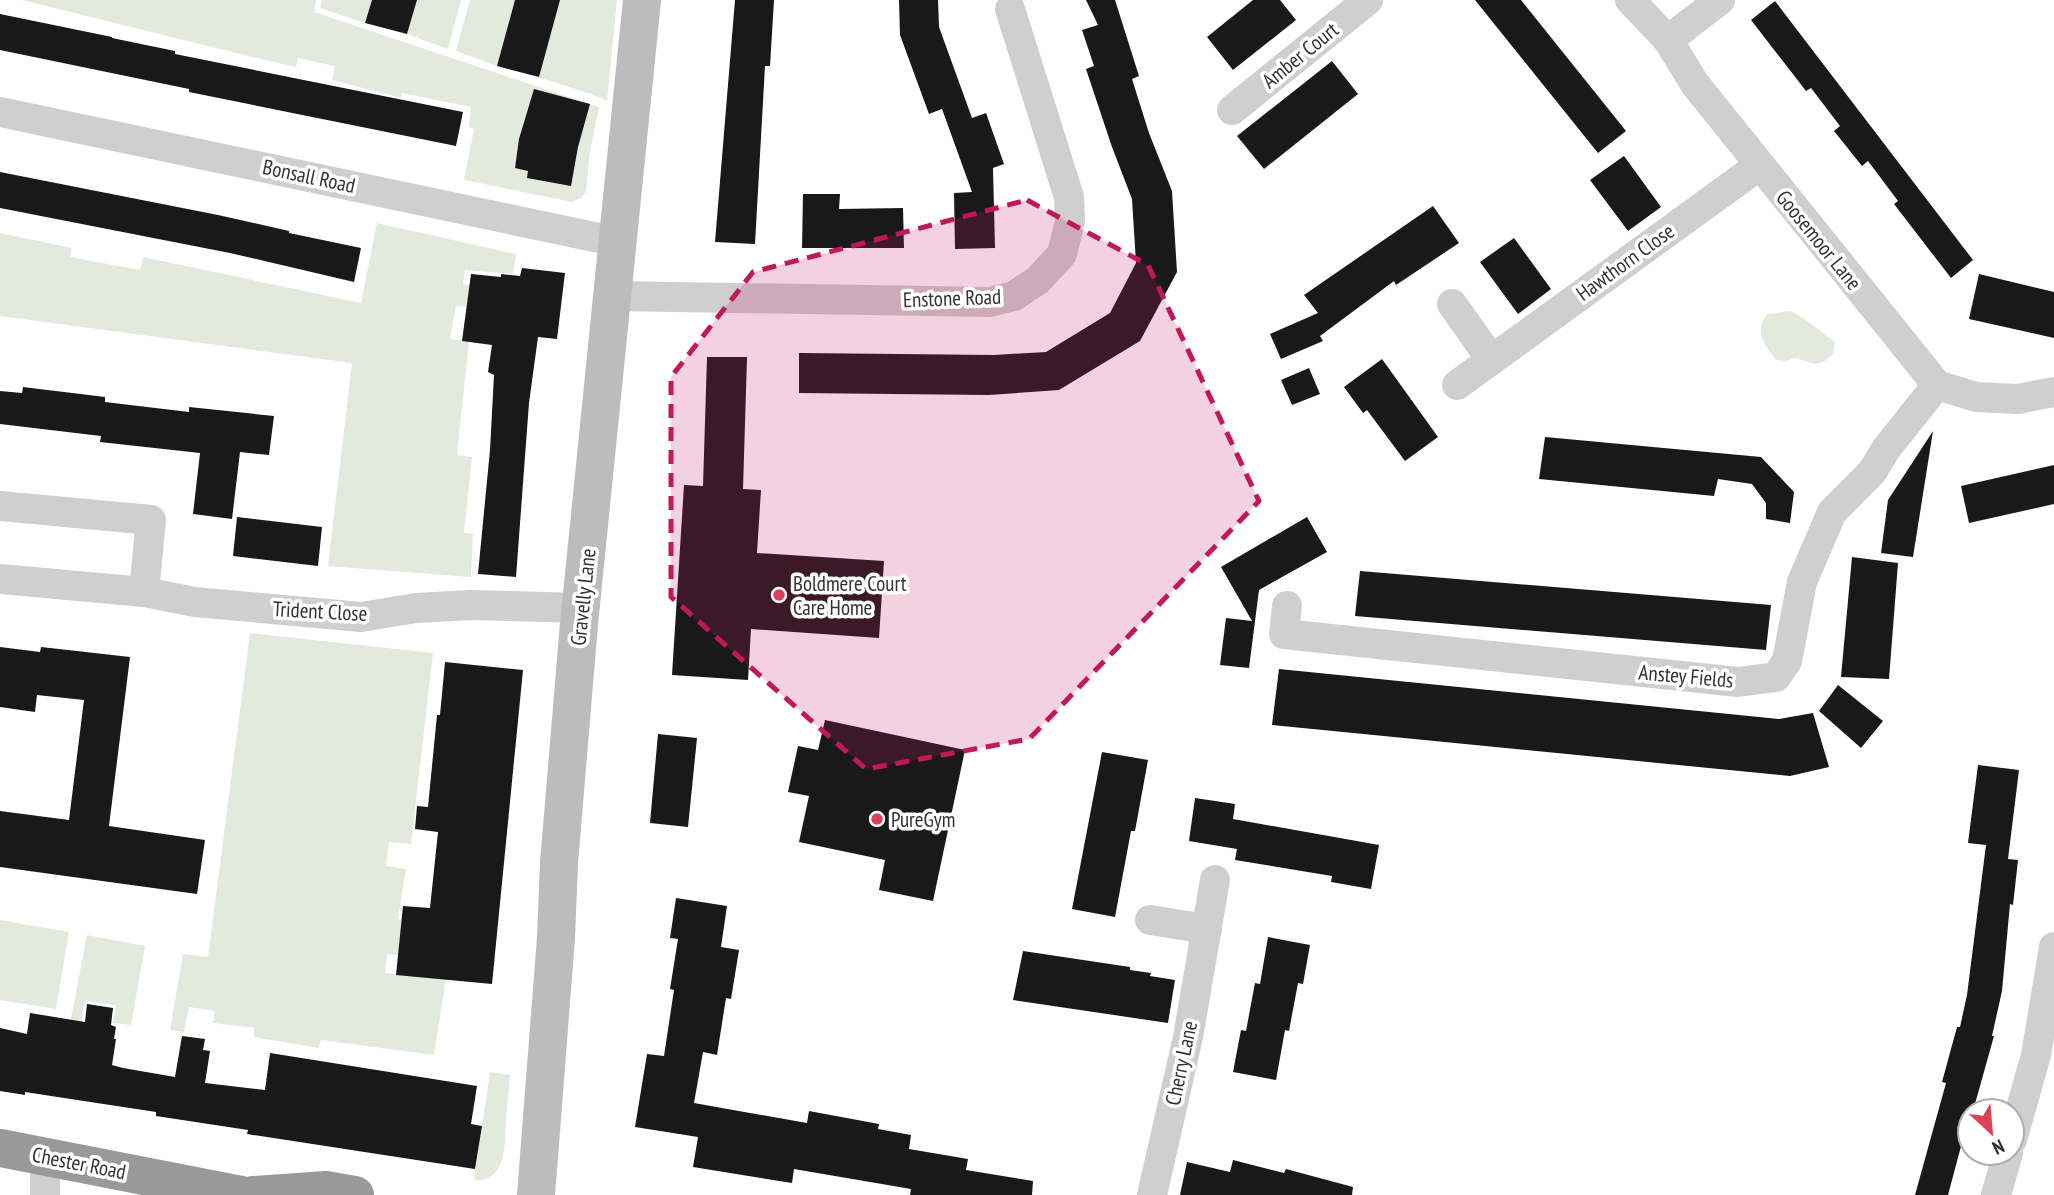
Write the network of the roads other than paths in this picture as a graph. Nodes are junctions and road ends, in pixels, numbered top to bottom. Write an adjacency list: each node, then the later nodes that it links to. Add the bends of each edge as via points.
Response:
1 (642, 0): 10 (main road, Gravelly Lane)
2 (1368, 0): 7 (street, Amber Court)
3 (1630, 0): 6 (street, Goosemoor Lane)
4 (1720, 0): 6 (street)
5 (1010, 9): 11 (street, Enstone Road, via 1069,197 1070,221 1062,254 1038,280 1014,296 990,302)
6 (1668, 40): 9 (street, Goosemoor Lane, via 1695,84)
7 (1231, 110)
8 (0, 112): 10 (street, Bonsall Road)
9 (1760, 165): 13 (street, Hawthorn Close); 14 (street, Goosemoor Lane)
10 (618, 242): 11 (main road, Gravelly Lane)
11 (613, 296): 21 (main road, Gravelly Lane)
12 (1452, 304): 13 (street)
13 (1491, 359): 15 (street, Hawthorn Close)
14 (1937, 385): 16 (street, via 1976,397 2018,399); 20 (street, Anstey Fields, via 1872,472 1832,512 1802,582 1787,661 1776,677 1738,682 1284,634)
15 (1457, 386)
16 (2054, 392)
17 (0, 506): 19 (street, via 151,520)
18 (0, 579): 19 (street, Trident Close)
19 (144, 592): 21 (street, Trident Close, via 195,602 361,617 471,605)
20 (1287, 606)
21 (582, 608): 34 (main road, Gravelly Lane)
22 (1215, 880): 24 (street, Cherry Lane)
23 (1150, 920): 24 (street)
24 (1207, 929): 35 (street, Cherry Lane)
25 (2054, 947): 26 (street)
26 (2024, 1097)
27 (0, 1148): 28 (highway, Chester Road)
28 (45, 1157): 30 (street); 31 (highway, Chester Road)
29 (2004, 1167): 36 (street)
30 (45, 1195)
31 (241, 1195)
32 (253, 1195): 33 (highway, via 326,1190)
33 (355, 1195)
34 (536, 1195)
35 (1152, 1195)
36 (1996, 1195)

